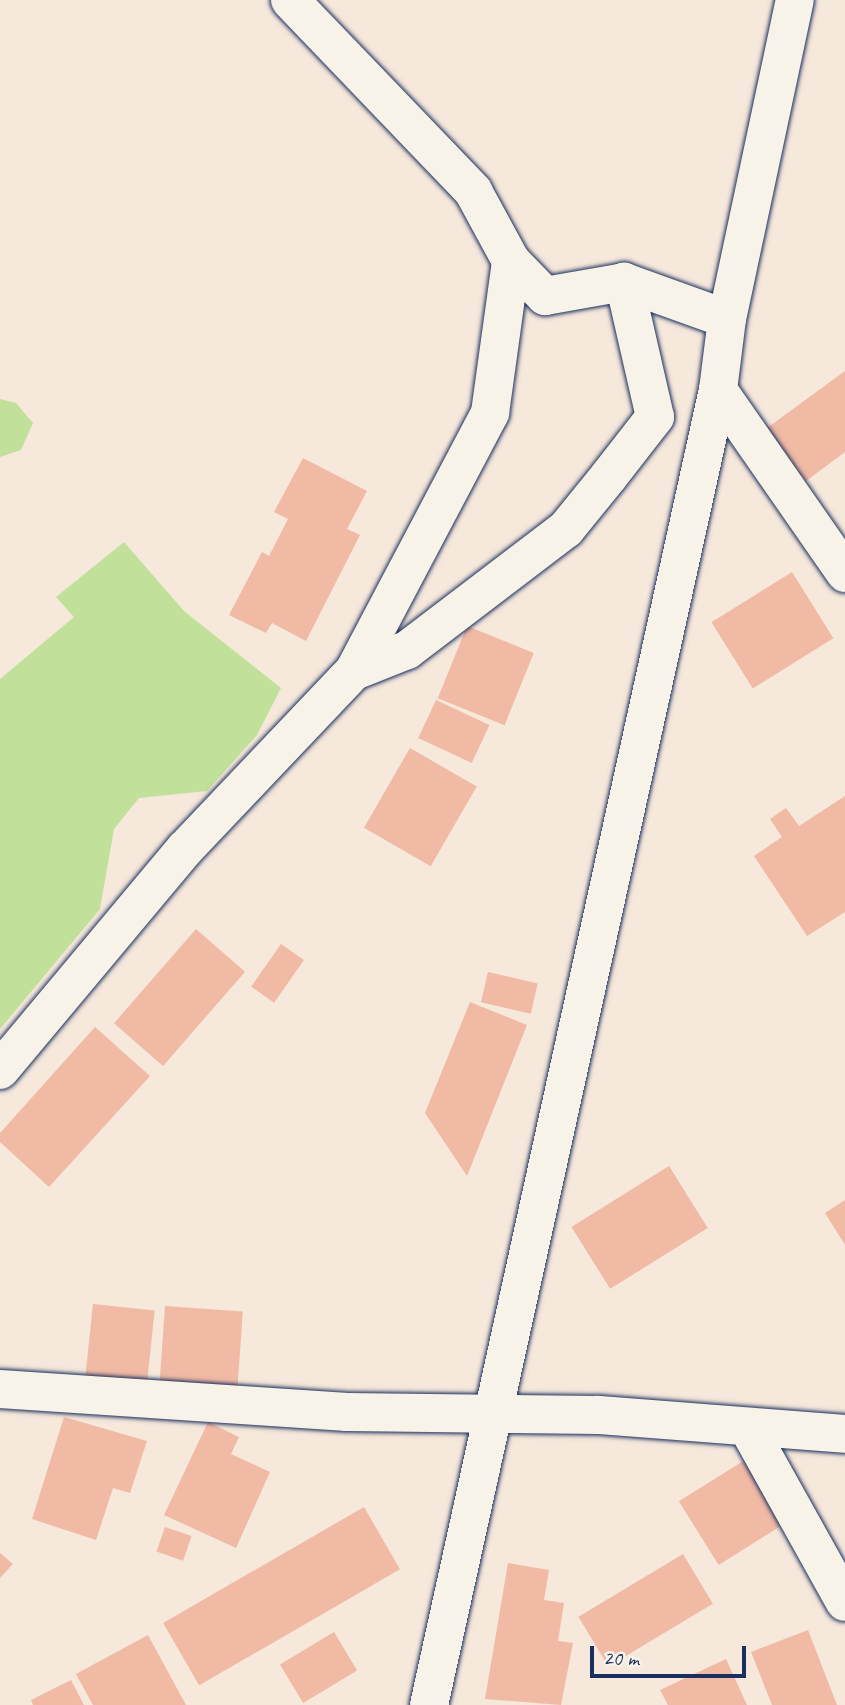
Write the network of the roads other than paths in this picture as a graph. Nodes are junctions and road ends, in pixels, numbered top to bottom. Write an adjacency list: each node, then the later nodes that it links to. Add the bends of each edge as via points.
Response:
1 (290, 0): 3 (street, via 473,191)
2 (795, 0): 5 (street)
3 (511, 261): 4 (street, via 545,296); 8 (street, via 490,413)
4 (624, 282): 5 (street); 8 (street, via 655,417 566,528 407,650)
5 (727, 319): 6 (street)
6 (718, 390): 7 (street); 11 (street)
7 (845, 573)
8 (354, 671): 9 (street, via 184,849)
9 (0, 1070)
10 (0, 1389): 11 (street, via 347,1412)
11 (492, 1414): 12 (street); 15 (street)
12 (748, 1428): 13 (street); 14 (street)
13 (845, 1434)
14 (845, 1602)
15 (429, 1705)

